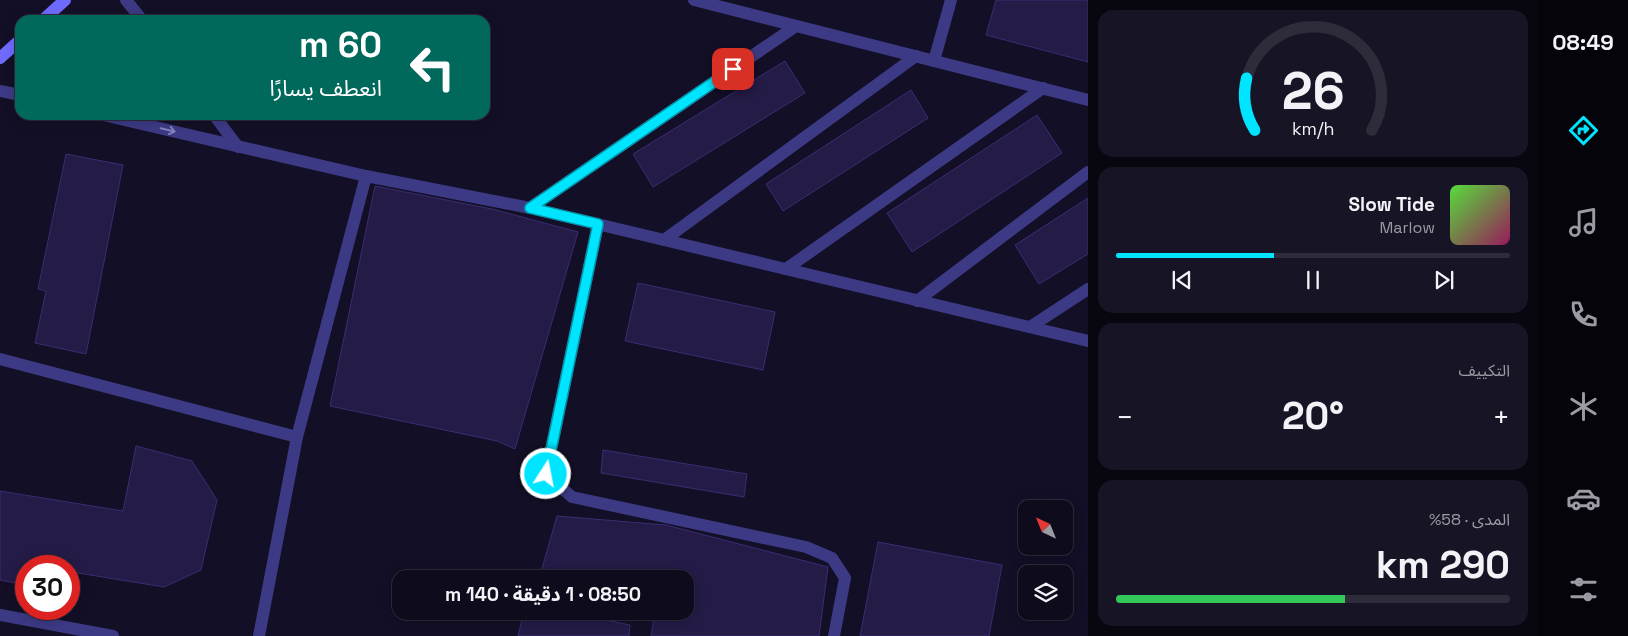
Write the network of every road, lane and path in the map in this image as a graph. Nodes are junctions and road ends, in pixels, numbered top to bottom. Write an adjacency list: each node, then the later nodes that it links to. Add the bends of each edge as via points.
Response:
1 (65, 0): 7 (main road)
2 (126, 0): 8 (street)
3 (694, 0): 6 (street)
4 (748, 0): 6 (street)
5 (951, 0): 13 (street)
6 (744, 13): 9 (street)
7 (48, 15)
8 (138, 15)
9 (796, 26): 11 (street); 23 (street)
10 (15, 44): 12 (main road)
11 (916, 56): 13 (street); 25 (street)
12 (0, 58)
13 (934, 61): 14 (street)
14 (1043, 88): 17 (street); 26 (street)
15 (0, 90): 16 (street)
16 (15, 94)
17 (1088, 100)
18 (124, 120): 20 (street, one-way to 20)
19 (218, 120): 20 (street)
20 (238, 147): 22 (street)
21 (1088, 172): 28 (street)
22 (366, 176): 23 (street); 32 (street)
23 (530, 208): 24 (street)
24 (598, 224): 25 (street); 36 (street, via 546,474 572,497 806,547 832,558 845,578)
25 (664, 240): 26 (street)
26 (786, 269): 28 (street)
27 (1088, 289): 29 (street)
28 (917, 300): 29 (street)
29 (1030, 327): 30 (street)
30 (1088, 342)
31 (0, 359): 32 (street)
32 (297, 437): 35 (street)
33 (0, 615): 34 (street)
34 (113, 636)
35 (260, 636)
36 (834, 636)

